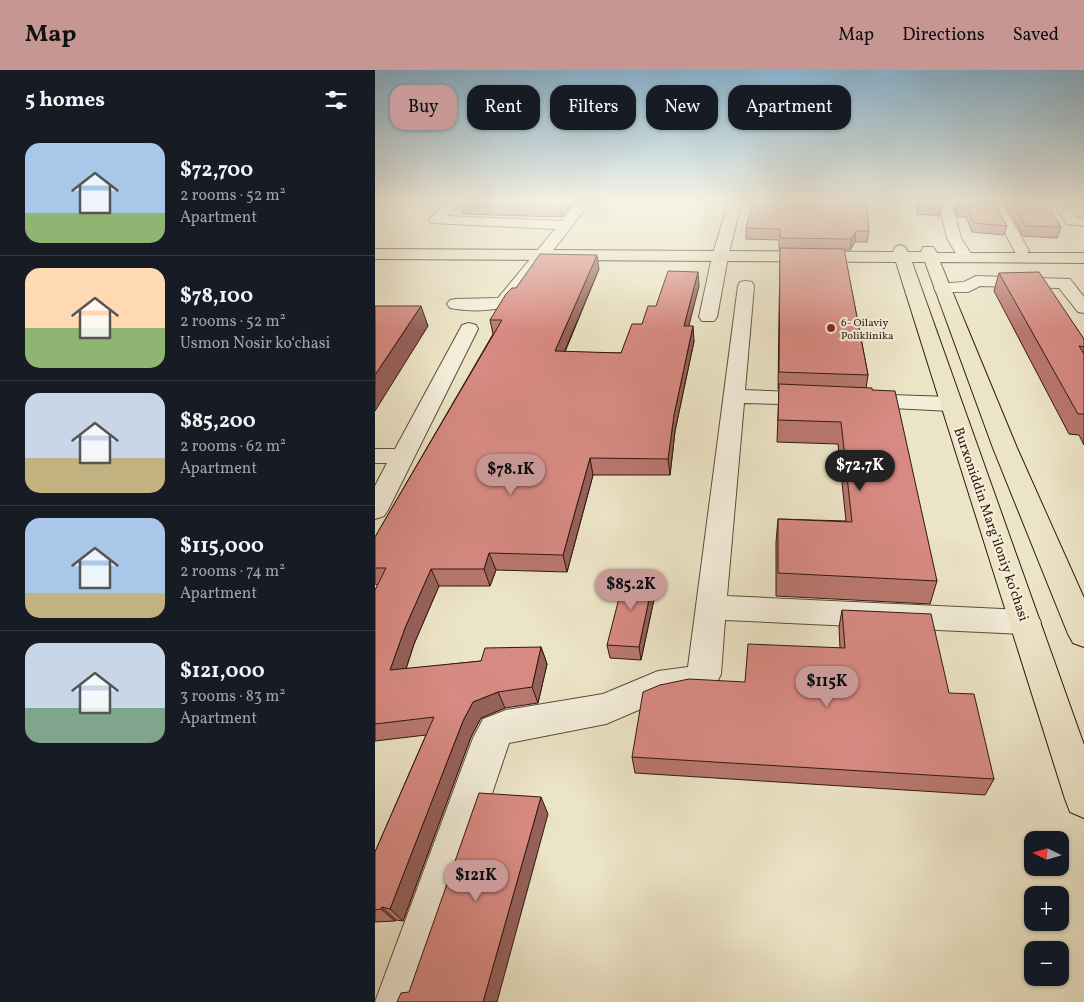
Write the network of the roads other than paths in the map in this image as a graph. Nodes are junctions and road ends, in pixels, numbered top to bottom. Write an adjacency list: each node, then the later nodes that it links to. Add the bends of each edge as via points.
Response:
1 (553, 243): 11 (street)
2 (724, 243): 12 (street)
3 (958, 243): 10 (street)
4 (1017, 243): 5 (street)
5 (1021, 251): 6 (main road); 10 (main road)
6 (1084, 251)
7 (901, 253): 9 (main road); 12 (main road, via 819,258); 23 (main road, Burxoniddin Marg’iloniy ko’chasi)
8 (375, 254): 11 (main road)
9 (929, 254): 10 (main road); 17 (main road)
10 (962, 254): 13 (main road)
11 (543, 256): 12 (main road); 18 (street, via 504,302 494,305)
12 (720, 257): 20 (street)
13 (1084, 258)
14 (1065, 283): 15 (street); 17 (street, via 976,281 967,286); 19 (street)
15 (1084, 283)
16 (746, 286): 22 (street)
17 (942, 288): 29 (main road)
18 (456, 304)
19 (1084, 308)
20 (709, 317)
21 (469, 329): 25 (street)
22 (733, 396): 23 (street); 27 (street)
23 (951, 404): 28 (main road, Burxoniddin Marg’iloniy ko’chasi)
24 (375, 456): 25 (street)
25 (403, 456): 26 (street)
26 (375, 510)
27 (711, 606): 28 (street); 31 (street, via 704,674 697,680 658,686 606,709 506,726 496,731)
28 (1025, 622): 30 (main road, Burxoniddin Marg’iloniy ko’chasi)
29 (1084, 634)
30 (1084, 799)
31 (398, 1002)

